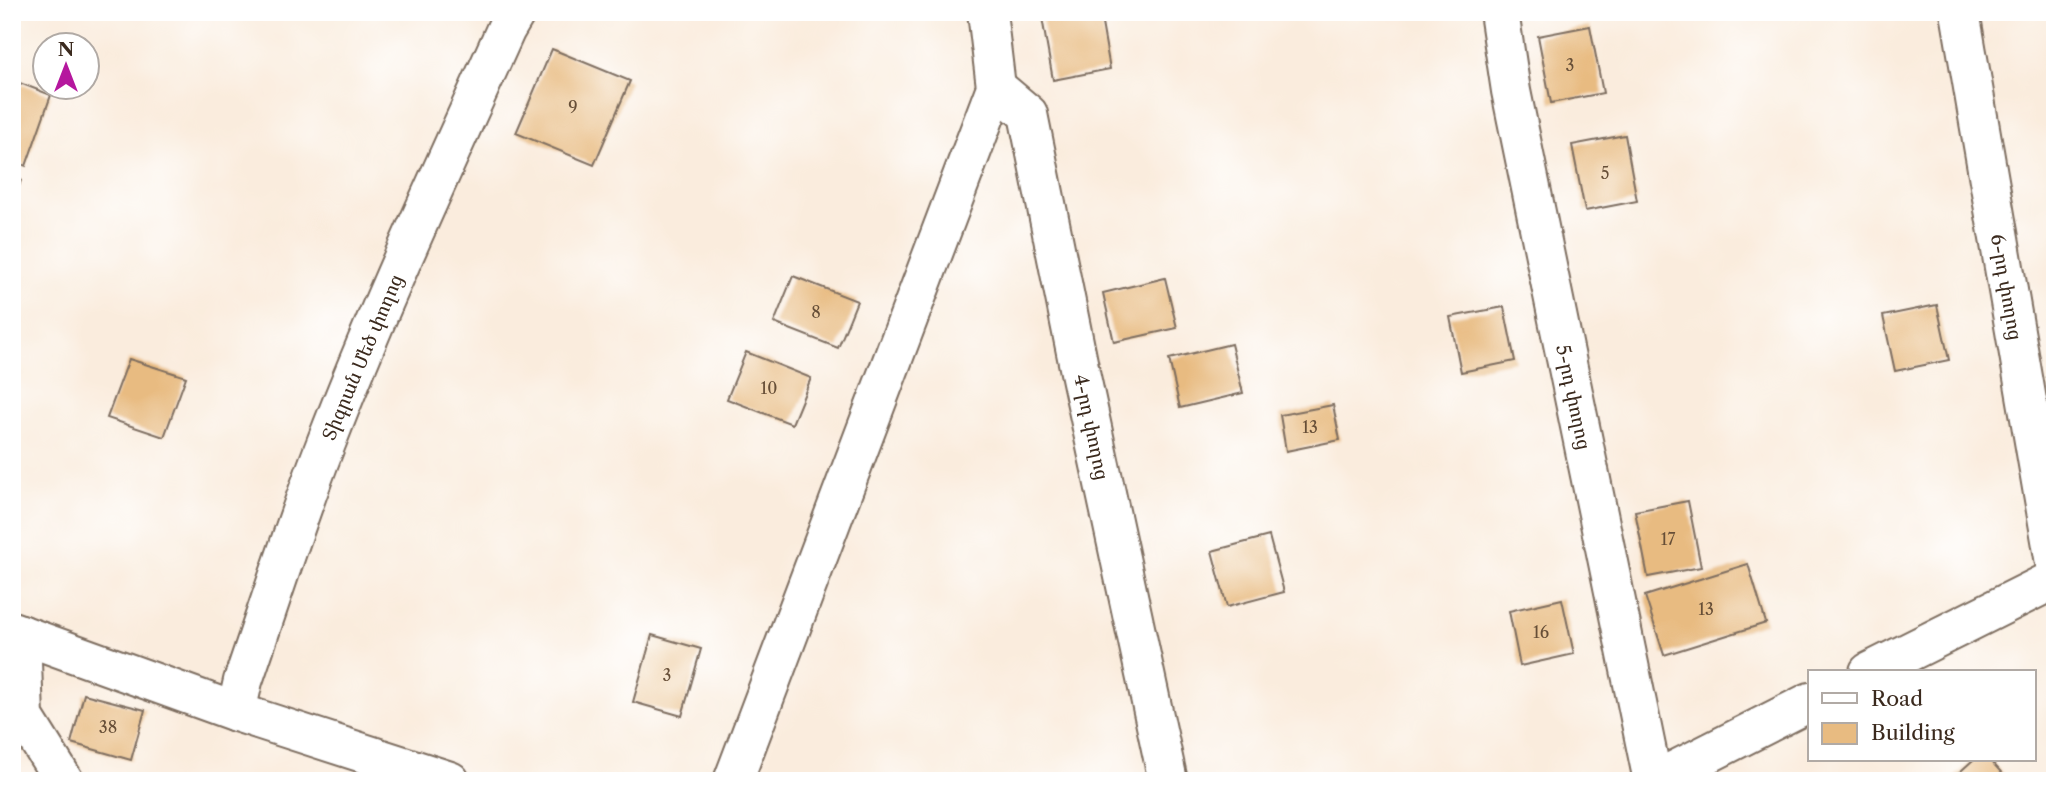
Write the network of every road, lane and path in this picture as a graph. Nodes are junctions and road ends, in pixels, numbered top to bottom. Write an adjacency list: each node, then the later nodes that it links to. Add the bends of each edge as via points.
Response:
1 (516, 12): 11 (street, Տիգրան Մեծ փողոց, via 343,400 247,668)
2 (987, 12): 5 (street)
3 (1499, 12): 16 (street, 5-րդ փողոց, via 1511,92)
4 (1960, 12): 6 (street, 6-րդ փողոց)
5 (996, 88): 14 (street); 15 (street, 4-րդ փողոց, via 1028,114)
6 (2055, 563)
7 (2055, 579): 9 (street)
8 (17, 632): 11 (street); 12 (street, via 24,717)
9 (1873, 670)
10 (1808, 703): 16 (street, 5-րդ փողոց)
11 (236, 712): 13 (street)
12 (64, 781)
13 (450, 781)
14 (733, 781)
15 (1168, 781)
16 (1653, 781)

